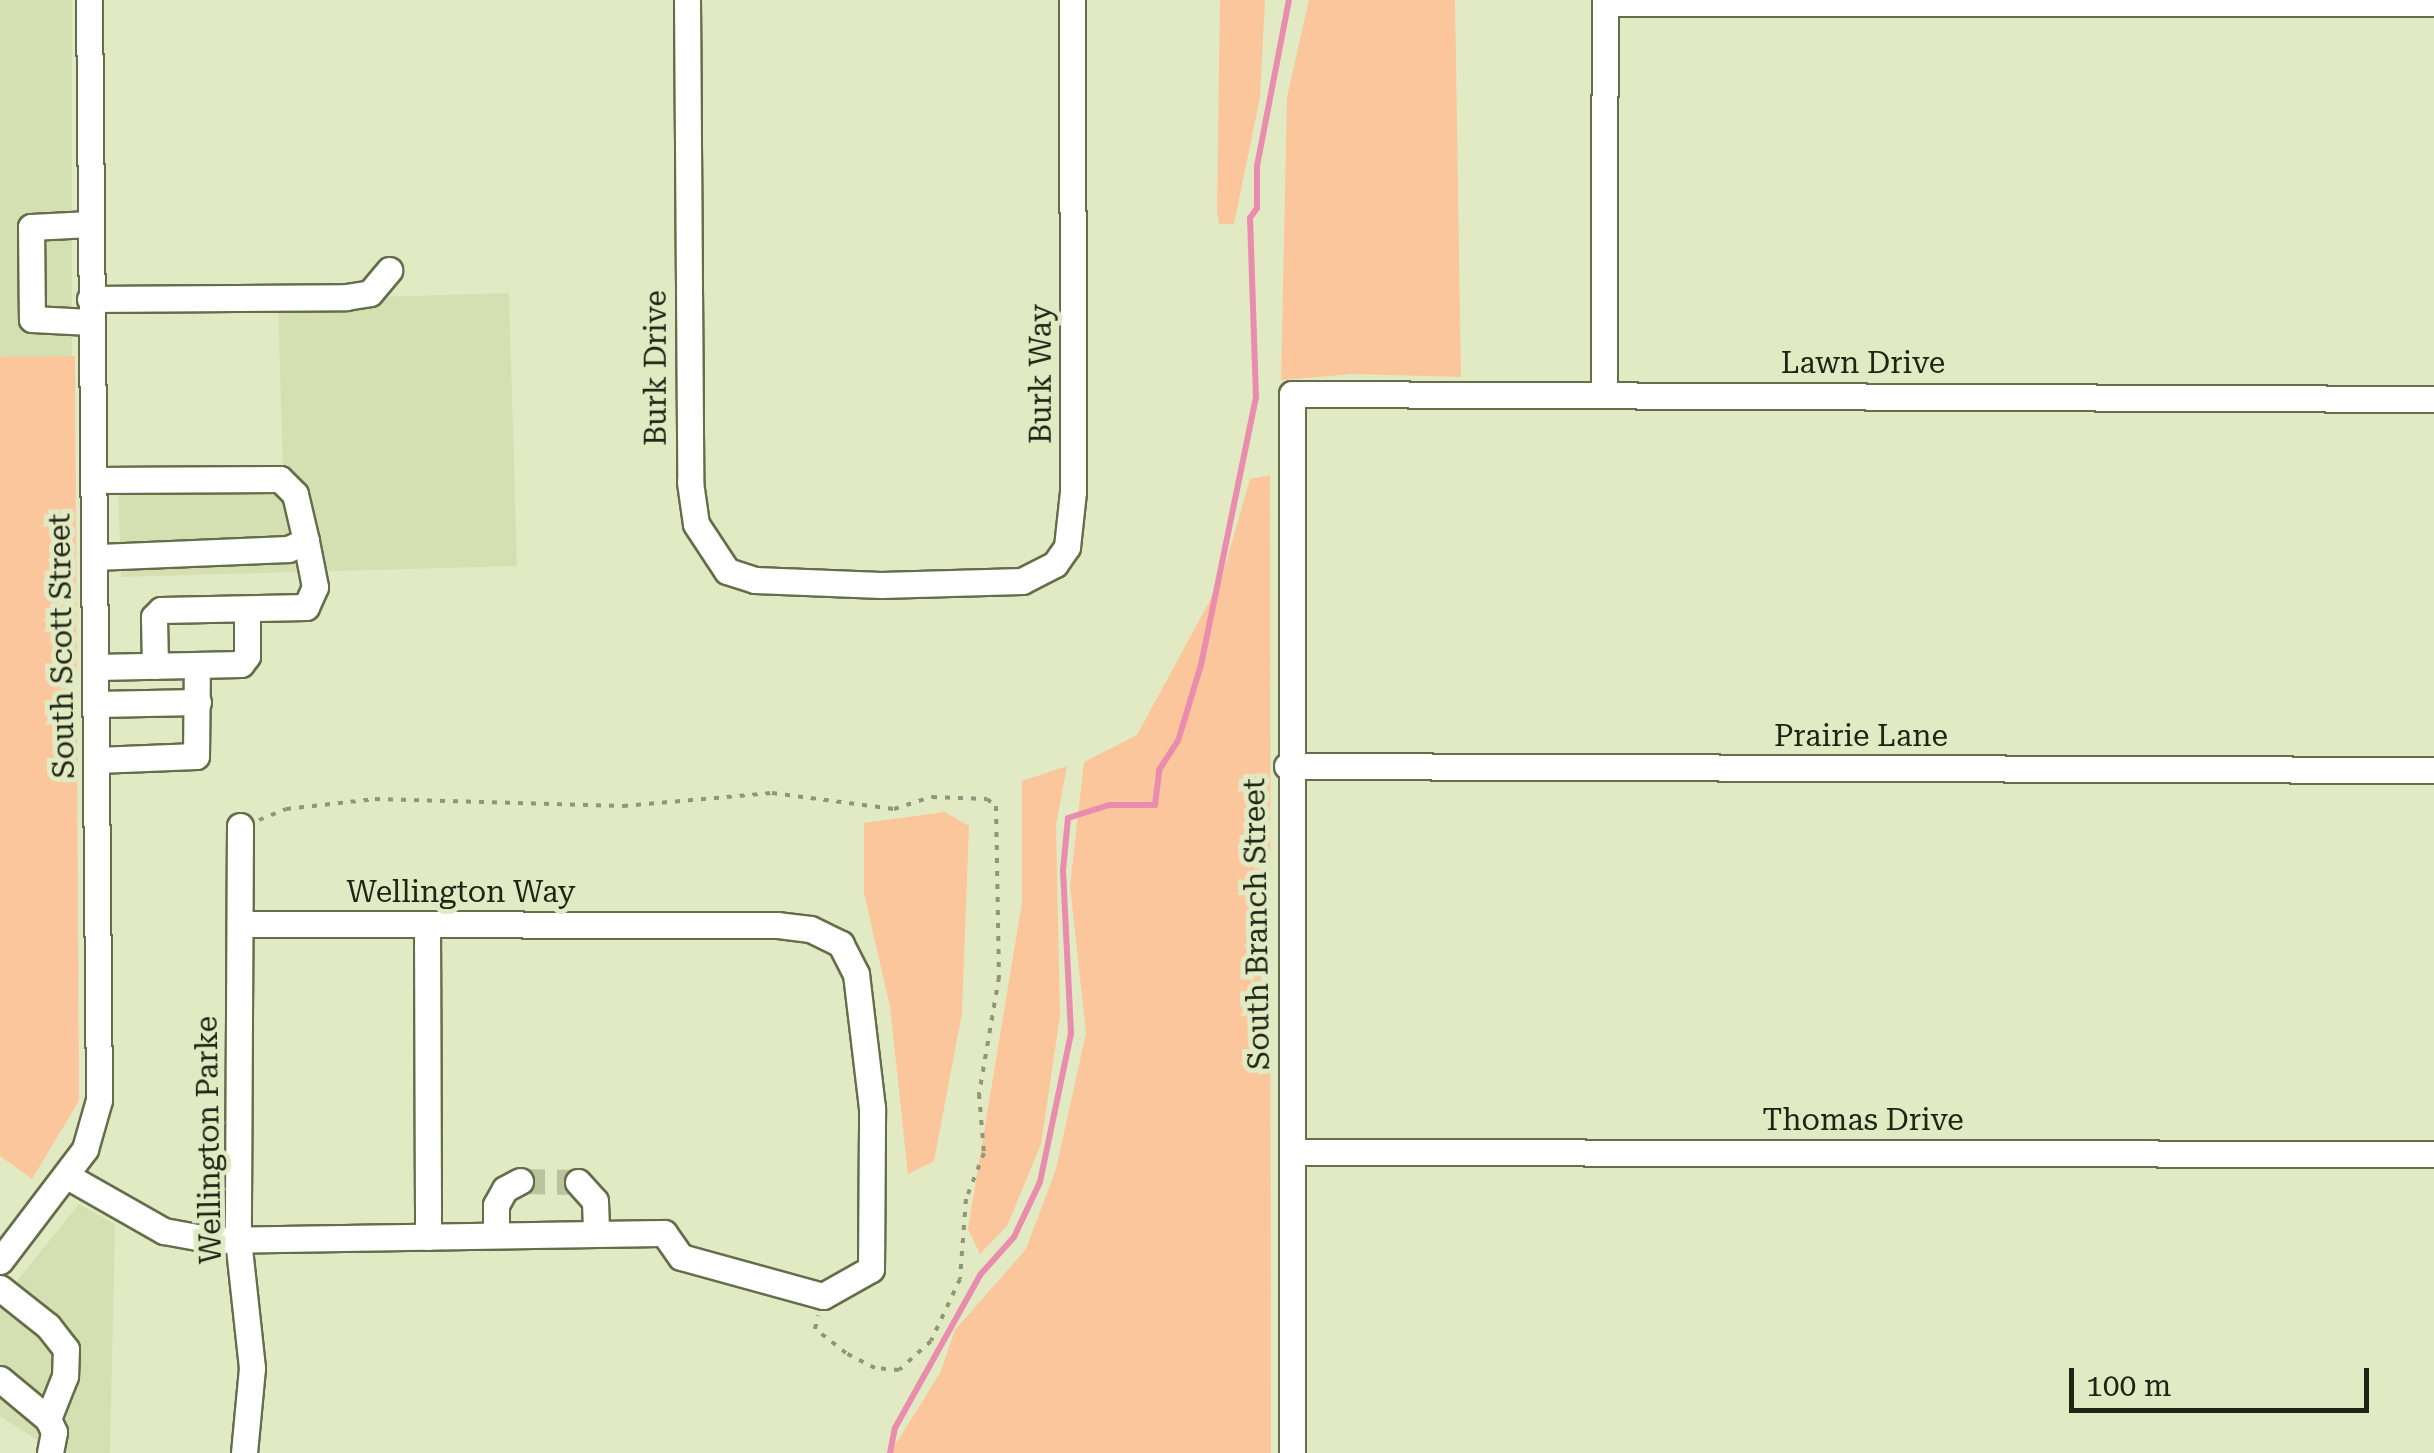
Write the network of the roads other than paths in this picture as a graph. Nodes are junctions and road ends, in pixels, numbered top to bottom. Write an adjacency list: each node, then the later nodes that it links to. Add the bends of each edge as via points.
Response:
1 (89, 0): 6 (street, South Scott Street)
2 (687, 0): 15 (street, Burk Drive, via 690,482 696,524 727,571 755,580)
3 (1072, 0): 15 (street, Burk Way, via 1074,492 1067,547 1055,564 1022,581)
4 (1605, 2): 5 (street); 10 (street)
5 (2434, 4)
6 (90, 224): 8 (street, South Scott Street); 8 (street, via 31,227 32,319)
7 (388, 270): 8 (street, via 370,293 346,297)
8 (90, 311): 12 (street, South Scott Street)
9 (1292, 394): 10 (street, Lawn Drive); 23 (street, South Branch Street)
10 (1604, 394): 11 (street, Lawn Drive)
11 (2434, 398)
12 (93, 480): 13 (street, via 280,479 296,494); 14 (street, South Scott Street)
13 (306, 541): 14 (street, via 288,549); 16 (street, via 315,586 306,607)
14 (94, 557): 19 (street, South Scott Street)
15 (880, 584)
16 (247, 608): 17 (street, via 246,661); 18 (street, via 157,612)
17 (197, 665): 18 (street); 20 (street)
18 (155, 666): 19 (street)
19 (96, 667): 21 (street, South Scott Street)
20 (198, 702): 21 (street); 22 (street, via 198,752 191,759)
21 (96, 704): 22 (street, South Scott Street)
22 (96, 760): 30 (street, South Scott Street, via 98,1100 91,1134)
23 (1287, 766): 24 (street, Prairie Lane); 28 (street, South Branch Street)
24 (2434, 770)
25 (240, 826): 26 (street, Wellington Parke)
26 (240, 924): 27 (street, Wellington Way); 36 (street, Wellington Parke)
27 (426, 924): 33 (street, Wellington Way, via 810,929 842,944 856,974 872,1108 871,1269 823,1296 681,1257 664,1233); 35 (street)
28 (1292, 1152): 29 (street, Thomas Drive); 43 (street, South Branch Street)
29 (2434, 1154)
30 (67, 1176): 36 (street, via 164,1231); 37 (street, South Scott Street)
31 (520, 1182): 34 (street, via 505,1189 496,1205)
32 (578, 1182): 33 (street, via 595,1201)
33 (596, 1233): 34 (street)
34 (496, 1235): 35 (street)
35 (428, 1237): 36 (street)
36 (238, 1238): 42 (street, Wellington Parke, via 252,1368)
37 (0, 1261)
38 (0, 1288): 40 (street, via 66,1349 65,1376)
39 (0, 1379): 40 (street)
40 (48, 1419): 41 (street, via 54,1432)
41 (50, 1453)
42 (244, 1453)
43 (1292, 1453)

